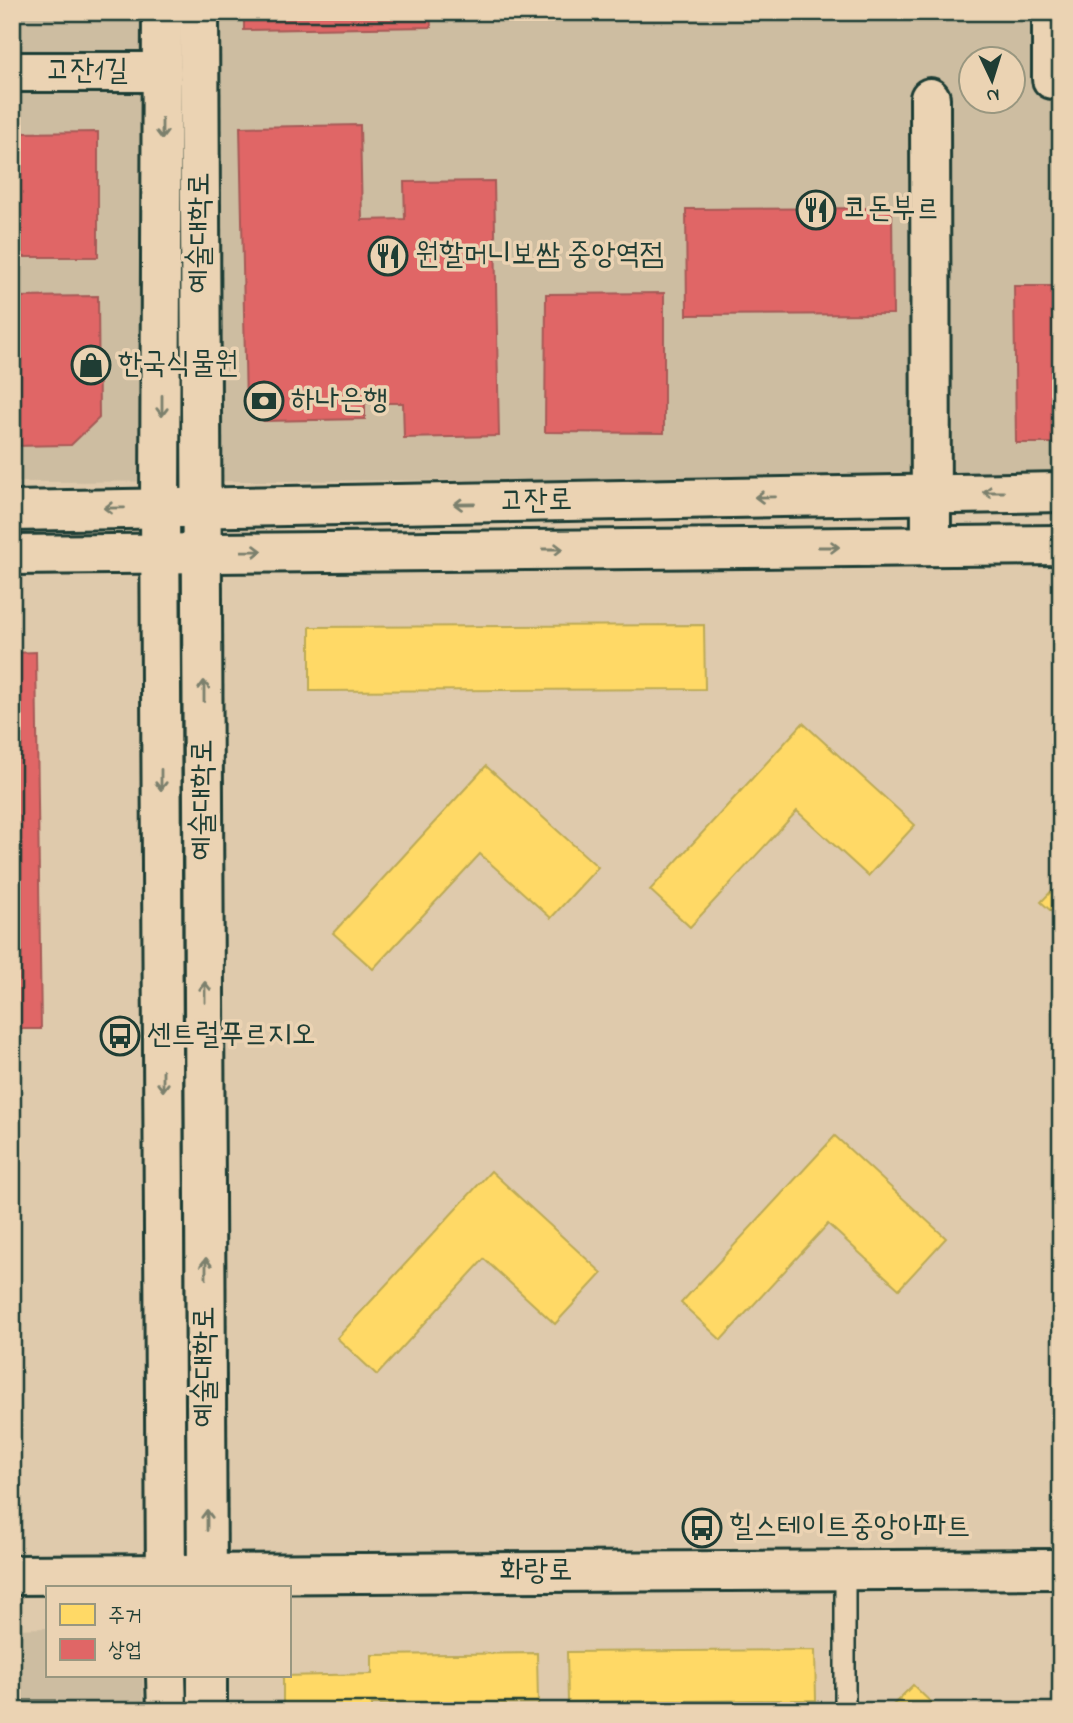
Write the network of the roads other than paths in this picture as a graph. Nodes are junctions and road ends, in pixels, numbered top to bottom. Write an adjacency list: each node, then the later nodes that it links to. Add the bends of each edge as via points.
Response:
1 (162, 12): 5 (street, 예술대학로)
2 (199, 12): 11 (street, 예술대학로)
3 (1052, 12): 6 (street)
4 (12, 72): 5 (street, 고잔1길)
5 (162, 72): 10 (street, 예술대학로, one-way to 10)
6 (1052, 79)
7 (930, 98): 9 (street)
8 (1061, 492): 9 (street, 고잔로, one-way to 9)
9 (931, 493): 11 (street, 고잔로, one-way to 11); 14 (street)
10 (160, 507): 11 (street, 고잔로); 12 (street, 고잔로, one-way to 12); 16 (street, 예술대학로)
11 (201, 507): 15 (street, 예술대학로)
12 (12, 511)
13 (1061, 545): 14 (street, 고잔로)
14 (931, 546): 15 (street, 고잔로, one-way to 14)
15 (203, 552): 16 (street, 고잔로); 22 (street, 예술대학로, one-way to 15)
16 (160, 553): 17 (street, 고잔로); 21 (street, 예술대학로, one-way to 21)
17 (12, 555)
18 (1061, 1569): 19 (street, 화랑로)
19 (845, 1571): 22 (street, 화랑로); 27 (lane)
20 (12, 1575): 21 (street, 화랑로)
21 (166, 1581): 22 (street, 화랑로)
22 (207, 1581)
23 (166, 1678): 25 (street)
24 (207, 1678): 26 (street)
25 (166, 1711)
26 (207, 1711)
27 (845, 1711)

